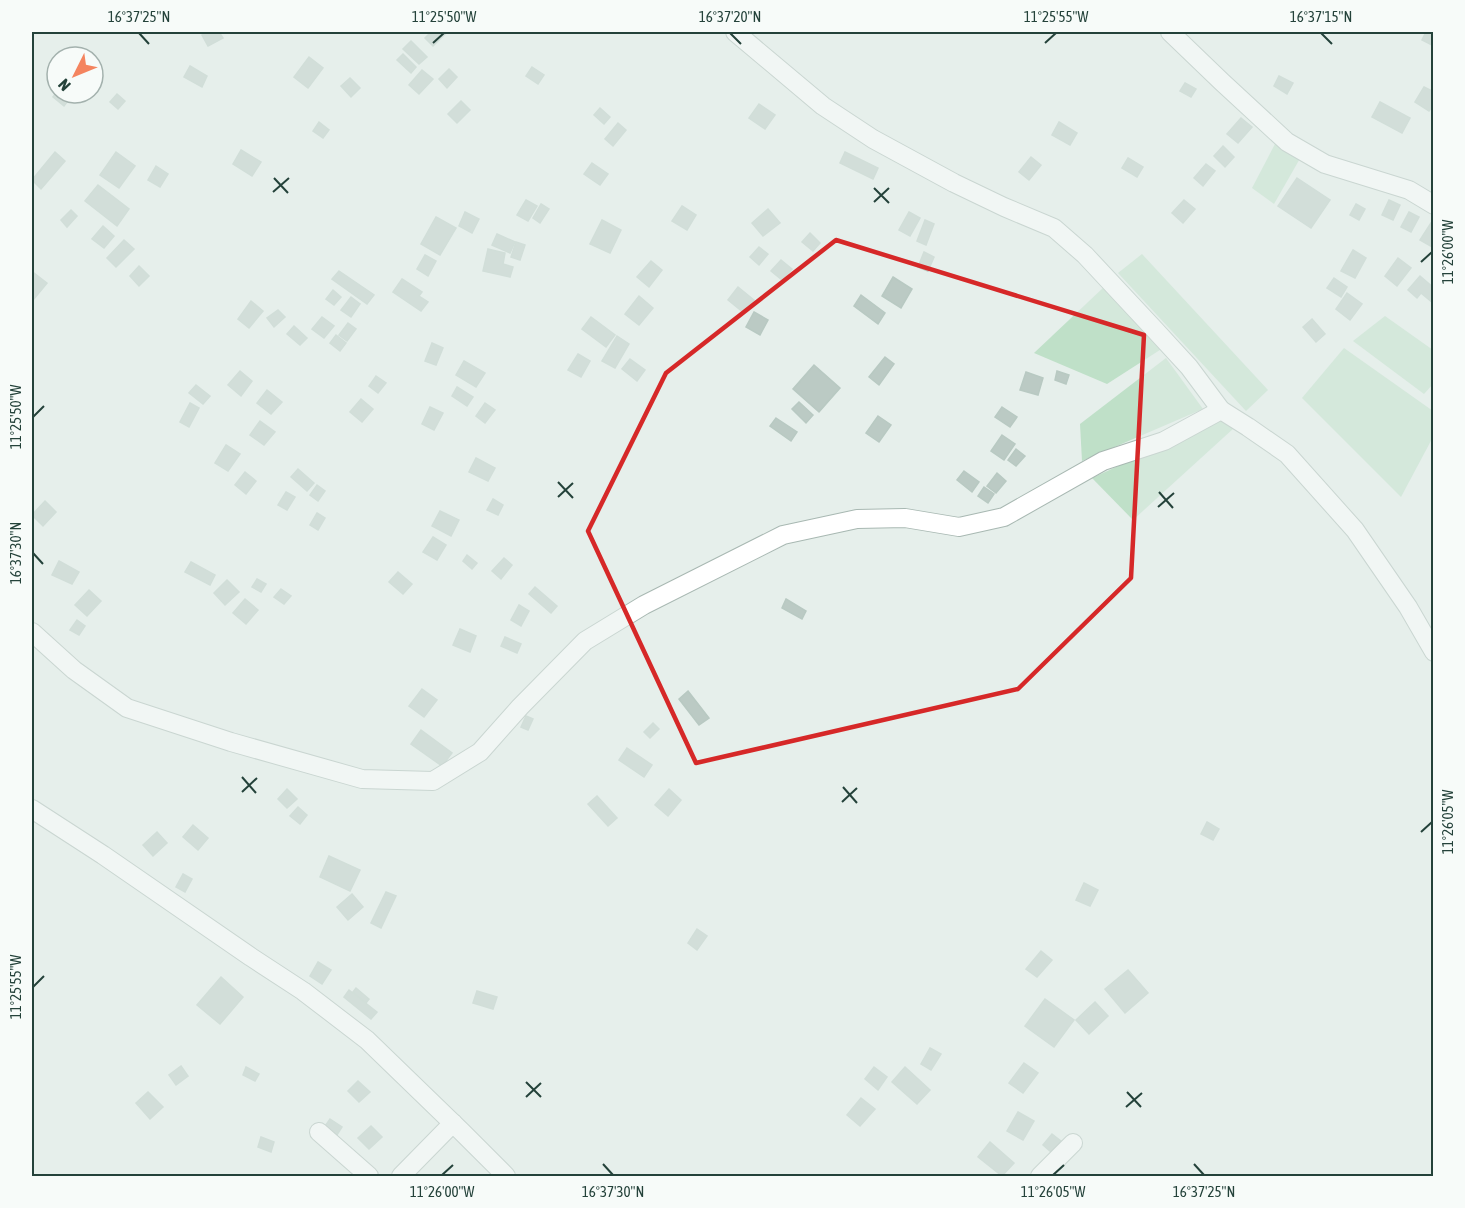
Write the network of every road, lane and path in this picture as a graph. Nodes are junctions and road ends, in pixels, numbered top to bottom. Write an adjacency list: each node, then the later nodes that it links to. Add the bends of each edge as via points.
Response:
1 (735, 32): 4 (street, via 823,106 873,139 954,183 1054,228 1162,337)
2 (1170, 32): 3 (street, via 1287,142 1325,164 1409,190)
3 (1434, 206)
4 (1221, 410): 5 (street, via 1164,441 1103,461 1004,517 959,527 905,518 857,519 783,535 645,605 585,641 480,752 433,781 362,779 127,708 74,670); 6 (street, via 1287,454 1355,530)
5 (32, 632)
6 (1434, 652)
7 (32, 809): 8 (street, via 303,991 367,1040)
8 (453, 1123): 12 (street); 13 (street)
9 (319, 1132): 11 (street)
10 (1073, 1143): 14 (street)
11 (369, 1176)
12 (401, 1176)
13 (506, 1176)
14 (1040, 1176)

